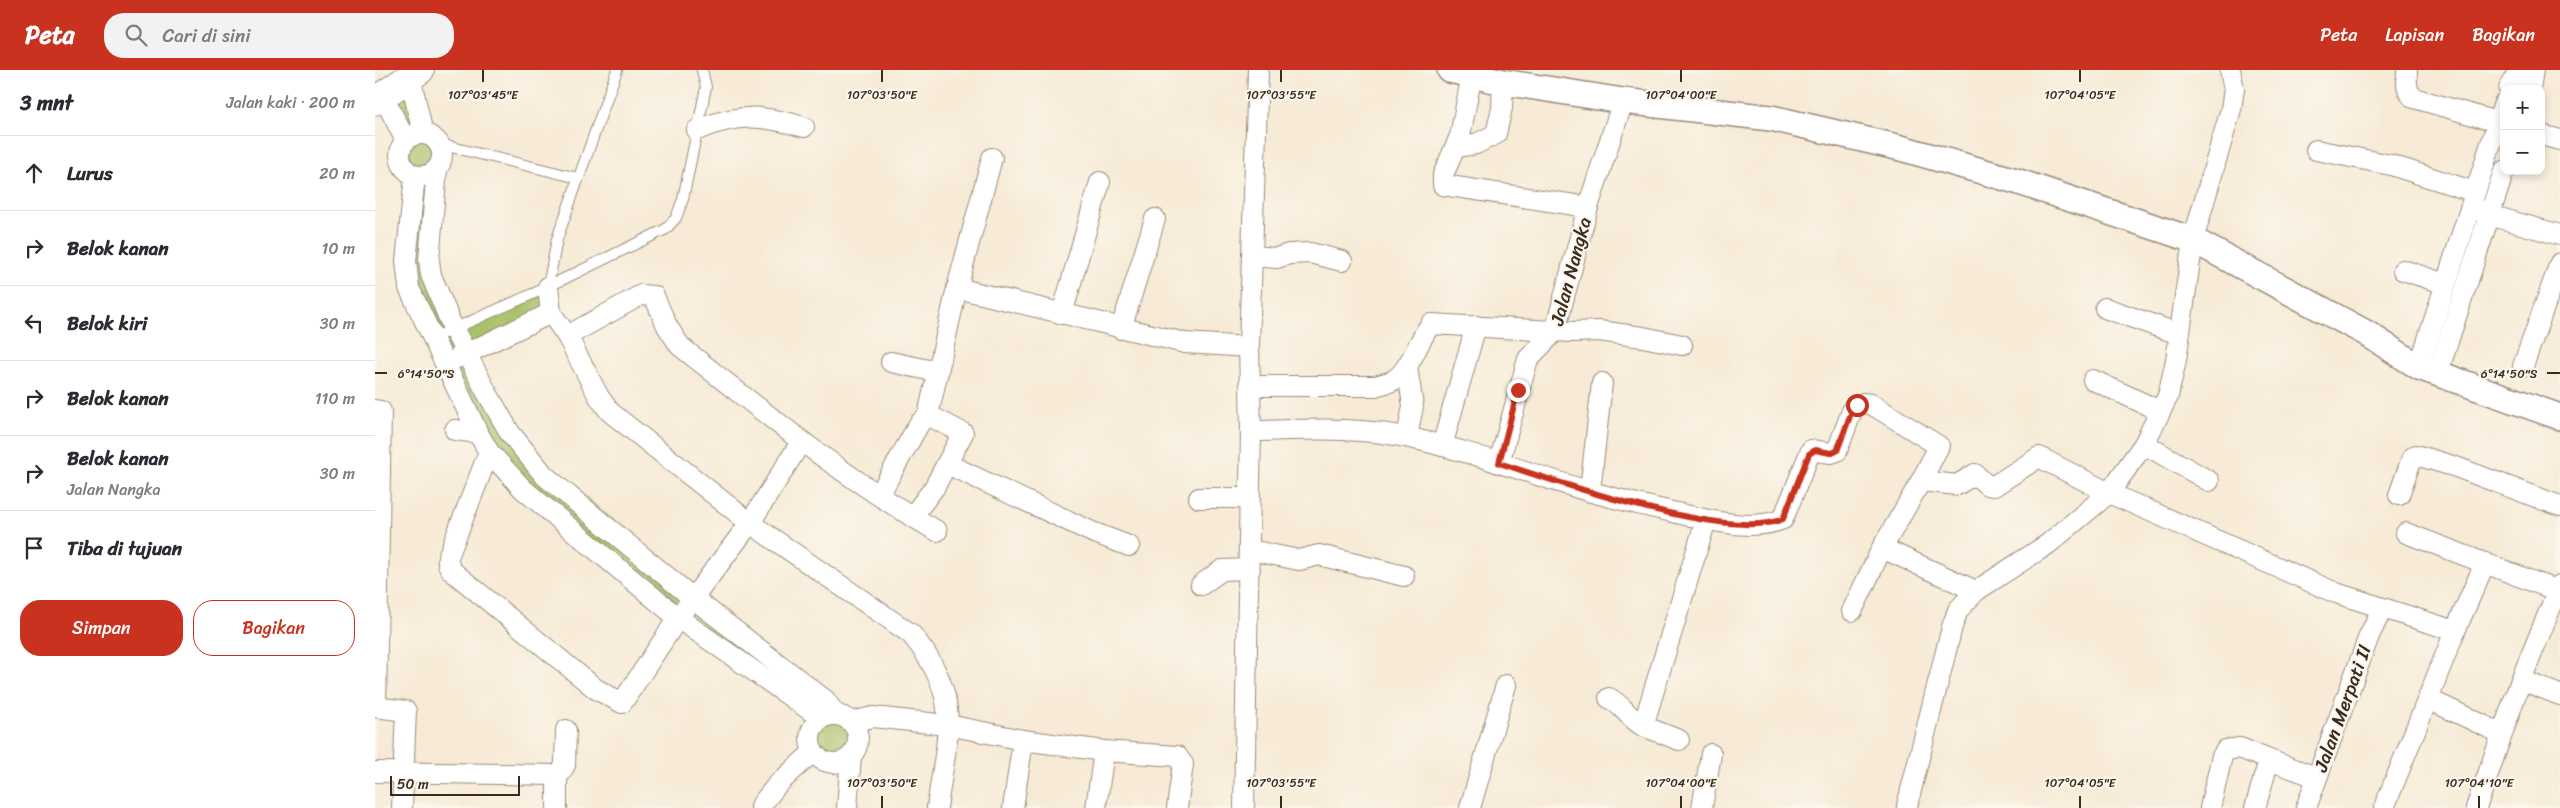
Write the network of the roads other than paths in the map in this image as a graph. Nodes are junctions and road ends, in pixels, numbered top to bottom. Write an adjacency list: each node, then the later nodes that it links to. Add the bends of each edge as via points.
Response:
1 (617, 70): 28 (lane)
2 (702, 70): 18 (lane, via 706,87)
3 (1258, 70): 36 (street)
4 (2231, 70): 35 (street, via 2234,89 2231,109)
5 (2407, 70): 15 (street, via 2407,86 2413,98)
6 (2519, 70): 11 (street)
7 (2533, 70): 12 (street)
8 (1461, 72): 10 (street); 22 (street, via 1467,108)
9 (415, 73): 13 (main road); 20 (street)
10 (1503, 82): 14 (street); 22 (street, via 1496,134 1476,144)
11 (2511, 85)
12 (2531, 85)
13 (379, 99): 20 (street)
14 (1623, 101): 31 (street, Jalan Nangka); 35 (street, via 1771,118 1831,130 2015,182)
15 (2500, 123)
16 (2500, 126): 30 (street)
17 (804, 127): 18 (street, via 753,117 721,120)
18 (697, 130): 41 (lane, via 677,218 665,229)
19 (2545, 136): 21 (street)
20 (423, 140): 25 (street, via 442,158); 27 (street, via 401,148 402,165); 28 (lane)
21 (2560, 140)
22 (1456, 147): 31 (street, via 1443,175 1443,185)
23 (2316, 150): 30 (street, via 2391,165)
24 (992, 158): 42 (street)
25 (437, 169): 27 (street, via 427,176); 47 (street, via 429,260 431,274)
26 (2502, 175): 32 (street)
27 (415, 176): 52 (street, via 407,275 409,288)
28 (577, 178): 41 (lane, via 557,239)
29 (1100, 182): 45 (street)
30 (2472, 198): 32 (street); 40 (street)
31 (1588, 207): 49 (street, Jalan Nangka)
32 (2489, 215): 34 (street); 58 (street)
33 (1155, 219): 48 (street)
34 (2560, 235)
35 (2193, 240): 50 (street); 58 (street, via 2366,333 2389,349)
36 (1251, 256): 37 (street, via 1277,258 1310,253); 54 (street)
37 (1342, 261)
38 (2560, 263): 60 (street)
39 (2403, 270): 40 (street)
40 (2445, 284): 58 (street)
41 (548, 287): 44 (street); 47 (lane)
42 (957, 288): 45 (street); 61 (street)
43 (2105, 308): 50 (street)
44 (551, 313): 51 (street); 55 (street)
45 (1062, 314): 48 (street)
46 (1475, 326): 49 (street); 59 (street, via 1431,324 1420,338); 76 (street)
47 (453, 328): 52 (lane); 55 (street)
48 (1121, 329): 54 (street, via 1185,343)
49 (1555, 331): 53 (street, via 1625,334); 78 (street, Jalan Nangka, via 1528,359)
50 (2179, 334): 67 (street, via 2170,387)
51 (567, 336): 74 (street, via 641,295 654,296 680,346); 91 (street, via 610,412)
52 (433, 338): 57 (street)
53 (1682, 345)
54 (1249, 347): 64 (street)
55 (467, 353): 57 (street); 102 (street, via 510,433 545,476)
56 (891, 362): 61 (street)
57 (446, 363): 72 (street)
58 (2431, 364): 65 (street); 69 (street)
59 (1407, 366): 64 (street, via 1394,380 1375,386); 73 (street, via 1413,406)
60 (2523, 366)
61 (938, 372): 68 (street)
62 (2093, 380): 67 (street)
63 (1602, 384): 82 (street)
64 (1250, 386): 71 (street)
65 (2560, 404)
66 (378, 411): 112 (street)
67 (2160, 411): 75 (street)
68 (928, 415): 79 (street, via 963,431); 84 (street, via 919,424)
69 (2560, 417)
70 (455, 430): 72 (street)
71 (1251, 431): 73 (street, via 1349,430); 87 (street)
72 (478, 433): 77 (street)
73 (1407, 437): 76 (street)
74 (801, 442): 84 (street); 91 (street)
75 (2144, 444): 81 (street); 83 (street)
76 (1442, 446): 78 (street)
77 (489, 452): 105 (street, via 525,491); 105 (street, via 448,557 453,571 596,689 622,703)
78 (1499, 463): 82 (street)
79 (947, 464): 89 (street); 94 (street)
80 (1921, 481): 83 (street, via 1957,485 1975,474 1987,485 1994,486 2039,457); 90 (street, via 1939,446 1871,404 1863,403 1853,408 1837,451 1811,450 1783,519 1773,523 1724,524); 95 (street)
81 (2209, 481)
82 (1590, 492): 90 (street)
83 (2109, 493): 101 (street, via 2048,544); 103 (street, via 2336,593)
84 (879, 495): 89 (street)
85 (2399, 495): 88 (street, via 2411,458 2416,455)
86 (1199, 498): 87 (street)
87 (1249, 498): 96 (street)
88 (2560, 506)
89 (912, 517): 92 (street)
90 (1706, 520): 115 (street)
91 (750, 523): 102 (street); 114 (street, via 911,634 940,680 949,710)
92 (937, 531)
93 (2406, 534): 97 (street)
94 (1129, 546)
95 (1882, 548): 101 (street); 104 (street)
96 (1249, 559): 98 (street, via 1299,560 1319,555); 99 (street, via 1222,570); 138 (street)
97 (2485, 563): 100 (street); 106 (street)
98 (1404, 576)
99 (1201, 585)
100 (2559, 588): 107 (street)
101 (1976, 591): 129 (street, via 1958,610 1952,627)
102 (694, 599): 105 (street); 113 (street, via 825,700)
103 (2382, 609): 106 (street); 128 (street, Jalan Merpati II)
104 (1852, 611)
105 (678, 618): 113 (street)
106 (2455, 631): 111 (street)
107 (2521, 680): 109 (street); 117 (street)
108 (1506, 686): 139 (street)
109 (2560, 695)
110 (1609, 698): 115 (street)
111 (2428, 699): 117 (street); 144 (street)
112 (375, 707): 126 (street, via 406,711)
113 (836, 718): 114 (street, via 873,717); 121 (street, via 811,729); 123 (street, via 858,735 856,750)
114 (948, 725): 118 (street); 134 (street)
115 (1643, 726): 119 (street)
116 (566, 730): 127 (street, via 565,765)
117 (2502, 734): 145 (street)
118 (1023, 740): 120 (street); 135 (street)
119 (1679, 740)
120 (1104, 751): 136 (street); 137 (street, via 1171,755 1181,759)
121 (813, 752): 123 (street, via 824,762 831,763 839,763); 132 (street, via 777,786)
122 (1711, 754): 140 (street)
123 (851, 756): 133 (street)
124 (2269, 760): 128 (street); 141 (street, via 2240,748 2226,750); 142 (street)
125 (375, 772): 126 (street)
126 (403, 772): 127 (street); 130 (street)
127 (557, 775): 131 (street)
128 (2316, 776): 143 (street, Jalan Merpati II)
129 (1907, 806)
130 (402, 808)
131 (557, 808)
132 (761, 808)
133 (847, 808)
134 (937, 808)
135 (1013, 808)
136 (1097, 808)
137 (1177, 808)
138 (1244, 808)
139 (1470, 808)
140 (1703, 808)
141 (2209, 808)
142 (2255, 808)
143 (2305, 808)
144 (2385, 808)
145 (2476, 808)

